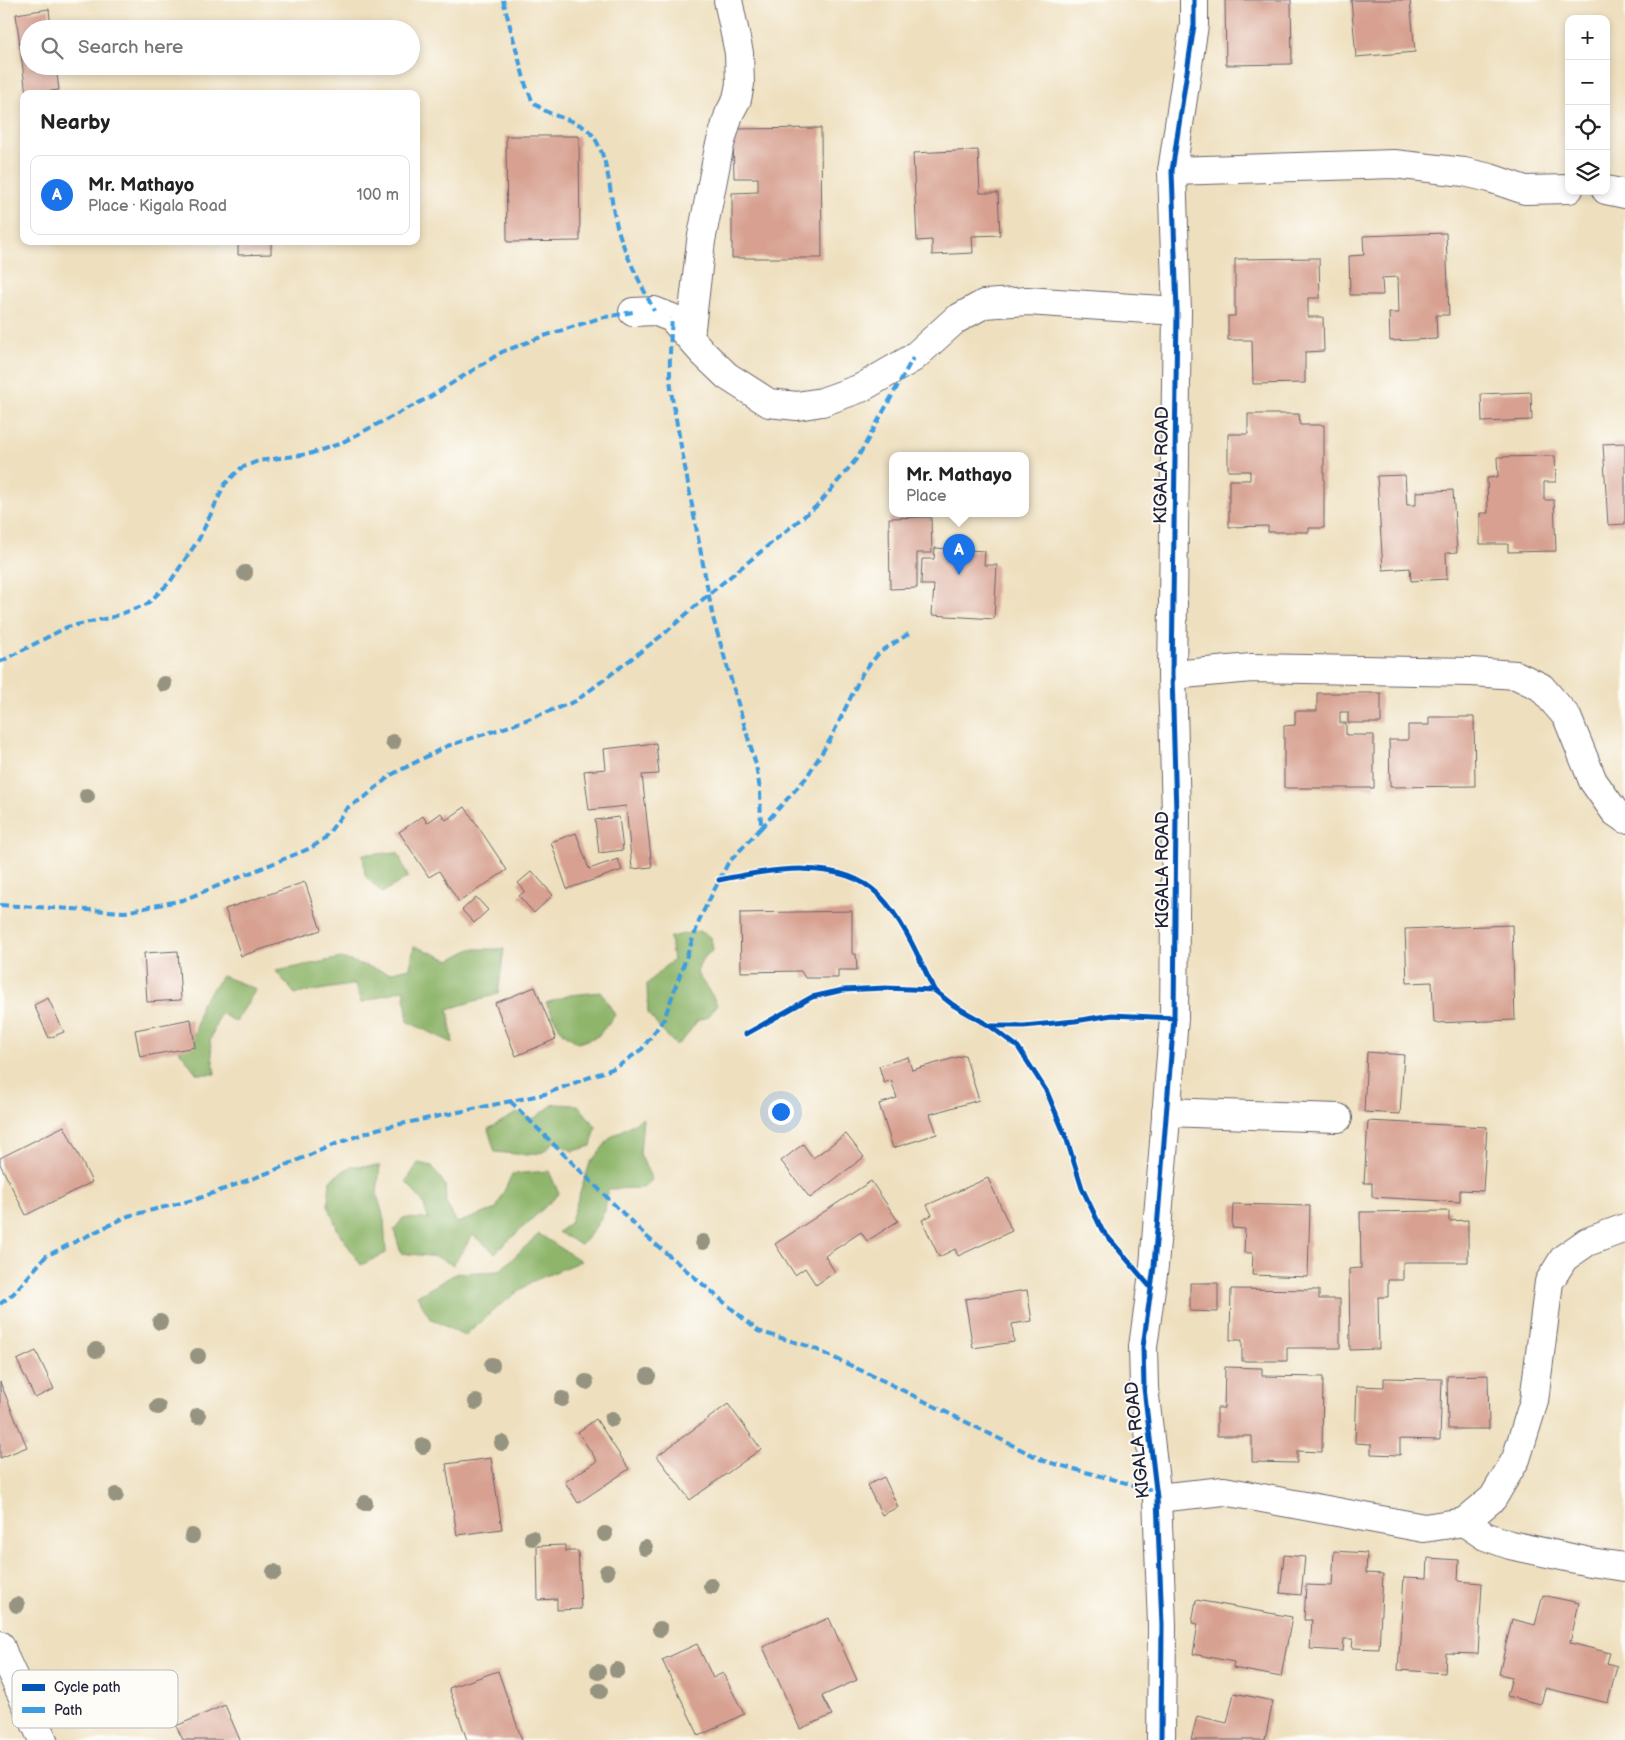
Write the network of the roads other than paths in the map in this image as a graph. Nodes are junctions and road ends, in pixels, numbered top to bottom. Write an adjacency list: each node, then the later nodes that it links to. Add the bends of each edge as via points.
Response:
1 (728, 0): 9 (street, via 739,53 740,84 719,148 702,241)
2 (1194, 0): 3 (street, KIGALA ROAD, via 1194,25)
3 (1172, 171): 4 (street, via 1394,164 1464,172 1525,190); 7 (street, KIGALA ROAD)
4 (1565, 189)
5 (1610, 191): 6 (street)
6 (1625, 194)
7 (1177, 310): 9 (street, via 1027,301 984,304 955,320 913,358 861,388 822,402 797,406 769,403 727,376); 10 (street, KIGALA ROAD)
8 (633, 312): 9 (street, via 654,310 672,318)
9 (690, 337)
10 (1172, 675): 11 (street, via 1252,668 1516,675 1542,687 1566,717 1593,781 1615,812); 12 (street, KIGALA ROAD, via 1176,813 1175,959)
11 (1625, 819)
12 (1166, 1112): 13 (street); 15 (street, KIGALA ROAD, via 1154,1266 1143,1347 1144,1388)
13 (1338, 1118)
14 (1625, 1228): 16 (street, via 1587,1242 1564,1258 1549,1282 1534,1401 1516,1459 1493,1498)
15 (1157, 1498): 16 (street, via 1224,1491 1424,1528); 22 (street, KIGALA ROAD, via 1162,1625)
16 (1464, 1522): 17 (street, via 1485,1536 1510,1545)
17 (1625, 1567)
18 (0, 1646): 19 (street)
19 (12, 1674)
20 (37, 1728): 21 (street)
21 (43, 1740)
22 (1160, 1740)

